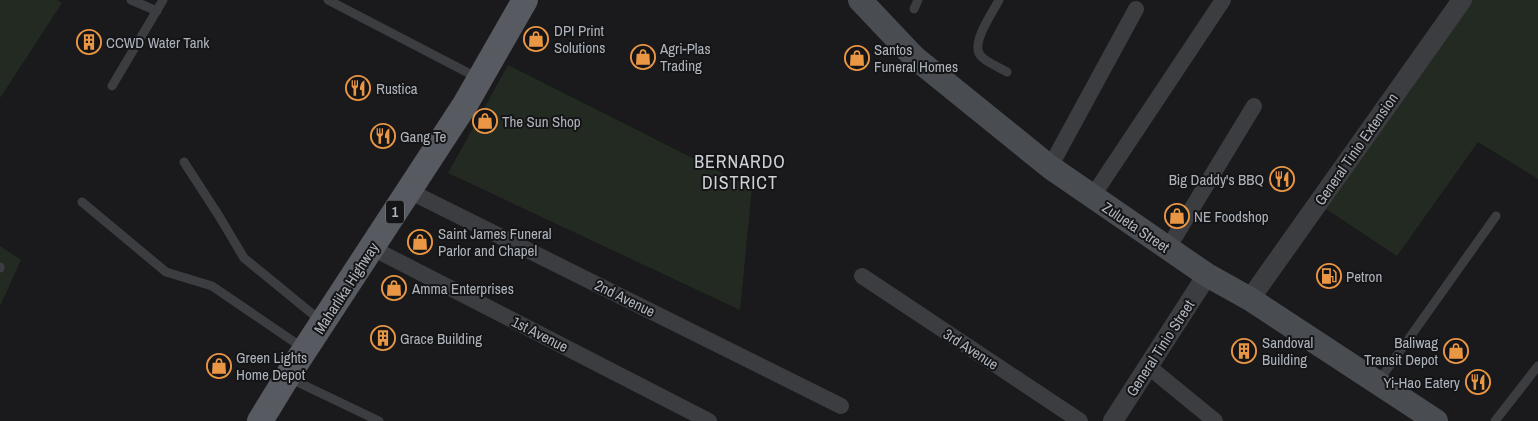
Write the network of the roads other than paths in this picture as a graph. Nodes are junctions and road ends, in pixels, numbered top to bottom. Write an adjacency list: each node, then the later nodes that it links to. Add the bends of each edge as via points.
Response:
1 (131, 0): 12 (lane)
2 (163, 0): 12 (lane)
3 (328, 0): 14 (lane)
4 (860, 0): 18 (main road, Zulueta Street, via 914,57)
5 (918, 0): 10 (lane)
6 (999, 0): 13 (lane, via 977,47 980,56)
7 (1223, 0): 20 (street)
8 (1462, 0): 27 (street, General Tinio Extension)
9 (520, 4): 14 (main road, Maharlika Highway / 1)
10 (914, 9)
11 (1136, 9): 18 (street)
12 (157, 11): 15 (lane)
13 (1007, 72)
14 (480, 79): 19 (main road, Maharlika Highway / 1)
15 (112, 86)
16 (1254, 106): 24 (street)
17 (184, 162): 28 (lane, via 244,258)
18 (1050, 167): 20 (main road, Zulueta Street)
19 (409, 190): 23 (main road, Maharlika Highway / 1); 34 (street, 2nd Avenue)
20 (1092, 197): 24 (main road, Zulueta Street)
21 (82, 202): 29 (lane, via 166,272 212,286)
22 (1496, 216): 33 (lane)
23 (372, 248): 28 (main road, Maharlika Highway / 1); 37 (street, 1st Avenue)
24 (1168, 248): 25 (main road, Zulueta Street)
25 (1207, 275): 27 (main road, Zulueta Street); 31 (street, General Tinio Street)
26 (862, 276): 38 (street, 3rd Avenue)
27 (1250, 299): 33 (main road, Zulueta Street)
28 (323, 322): 29 (main road, Maharlika Highway / 1)
29 (305, 349): 32 (main road, Maharlika Highway / 1)
30 (1538, 366): 42 (lane)
31 (1149, 367): 39 (street, General Tinio Street); 40 (street)
32 (287, 377): 35 (main road, Maharlika Highway / 1); 36 (lane)
33 (1378, 382): 41 (main road, Zulueta Street)
34 (841, 406)
35 (260, 421)
36 (379, 421)
37 (708, 421)
38 (1080, 421)
39 (1113, 421)
40 (1215, 421)
41 (1436, 421)
42 (1495, 421)

